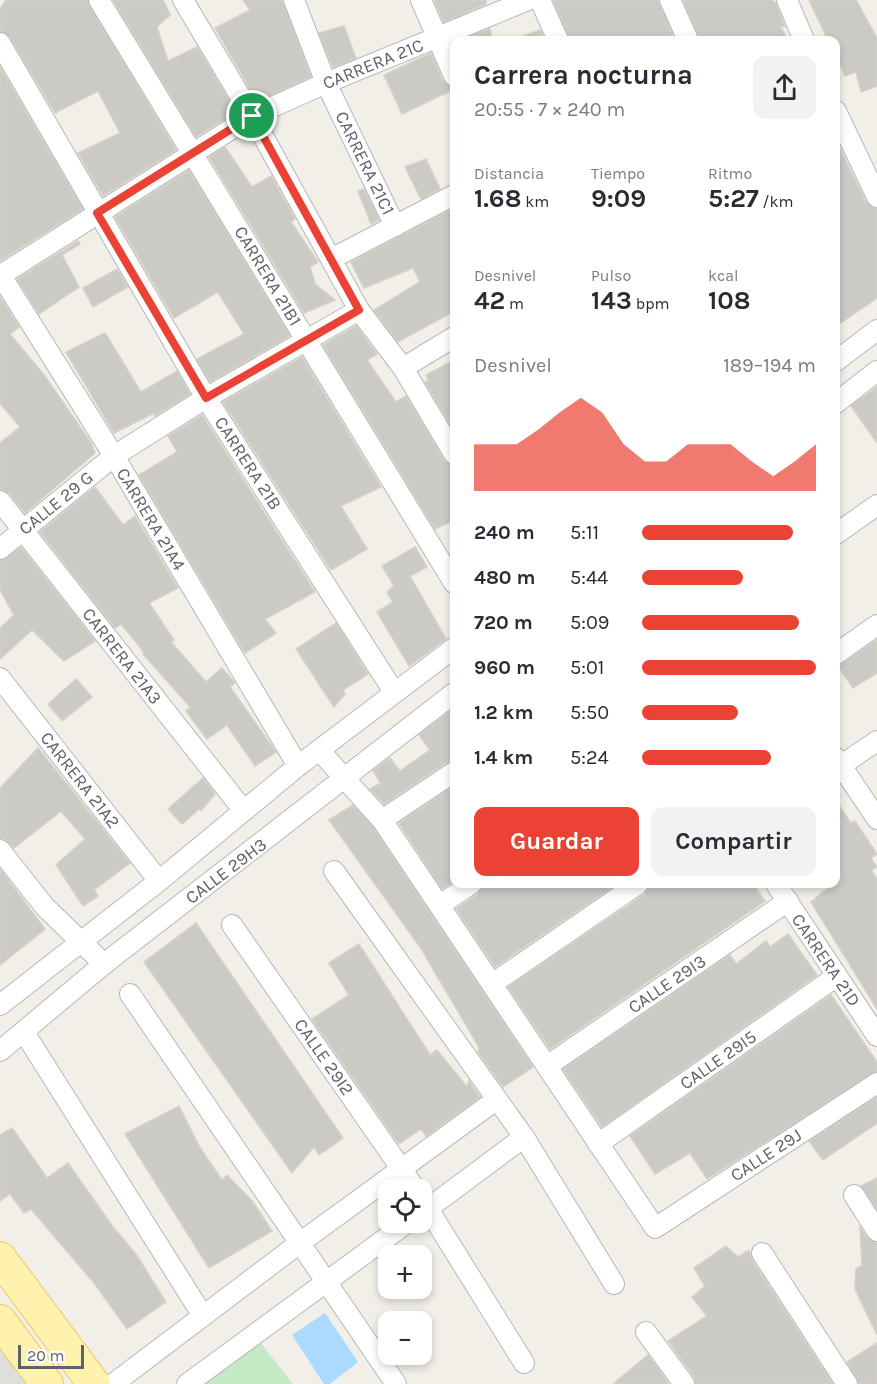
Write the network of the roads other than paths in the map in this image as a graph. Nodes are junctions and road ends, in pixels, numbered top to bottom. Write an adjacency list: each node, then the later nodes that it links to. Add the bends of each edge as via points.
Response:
1 (99, 0): 18 (street, CARRERA 21B1)
2 (183, 0): 16 (street)
3 (294, 0): 15 (street, CARRERA 21C1)
4 (421, 0): 12 (street)
5 (528, 0): 12 (street, CARRERA 21C)
6 (540, 0): 9 (street)
7 (670, 0): 10 (street)
8 (787, 0): 11 (street)
9 (556, 36)
10 (686, 36)
11 (802, 36)
12 (438, 37): 14 (street); 15 (street, CARRERA 21C)
13 (0, 43): 21 (street, CARRERA 21B)
14 (450, 66)
15 (326, 83): 16 (street, CARRERA 21C); 22 (street, CARRERA 21C1)
16 (252, 116): 18 (street, CARRERA 21C); 23 (street)
17 (840, 119): 20 (street)
18 (193, 152): 21 (street, CARRERA 21C); 28 (street, CARRERA 21B1)
19 (450, 197): 22 (street)
20 (877, 197)
21 (97, 213): 24 (street, CARRERA 21C); 32 (street, CARRERA 21B)
22 (395, 226): 23 (street)
23 (331, 259): 25 (street)
24 (0, 274): 35 (street, CARRERA 21A4)
25 (359, 310): 28 (street, CALLE 29 G); 30 (street)
26 (877, 330): 29 (street)
27 (450, 339): 30 (street)
28 (306, 340): 32 (street, CALLE 29 G); 41 (street, CARRERA 21B1)
29 (840, 358)
30 (403, 368): 34 (street)
31 (877, 371): 33 (street)
32 (206, 398): 35 (street, CALLE 29 G); 46 (street, CARRERA 21B)
33 (840, 400)
34 (450, 444)
35 (114, 456): 38 (street, CALLE 29 G); 52 (street, CARRERA 21A4)
36 (0, 501): 38 (street, CARRERA 21A3)
37 (877, 505): 39 (street)
38 (22, 530): 40 (street, CALLE 29 G); 55 (street, CARRERA 21A3)
39 (840, 531)
40 (0, 549)
41 (450, 576)
42 (877, 625): 44 (street)
43 (450, 651): 46 (street, CALLE 29H3)
44 (840, 651)
45 (0, 678): 60 (street, CARRERA 21A2)
46 (394, 692): 49 (street, CALLE 29H3)
47 (450, 696): 54 (street, CALLE 29H3)
48 (877, 741): 50 (street)
49 (319, 750): 52 (street, CALLE 29H3); 54 (street)
50 (840, 761)
51 (840, 765): 56 (street)
52 (298, 766): 55 (street, CALLE 29H3)
53 (450, 775): 57 (street)
54 (346, 779): 57 (street); 68 (street, CALLE 29H3)
55 (244, 811): 60 (street, CALLE 29H3)
56 (877, 819)
57 (382, 820): 65 (street)
58 (0, 850): 67 (street, via 45,907)
59 (334, 871): 78 (street)
60 (159, 881): 67 (street, CALLE 29H3)
61 (465, 888): 65 (street)
62 (632, 888): 70 (street)
63 (779, 888): 64 (street, CARRERA 21D)
64 (788, 902): 69 (street, CARRERA 21D); 76 (street, CALLE 29I3)
65 (440, 906): 70 (street)
66 (232, 925): 81 (street, CALLE 29I2)
67 (81, 942): 68 (street); 72 (street, CALLE 29H3)
68 (104, 964): 73 (street, CALLE 29H3)
69 (837, 976): 74 (street, CARRERA 21D); 80 (street, CALLE 29I5)
70 (492, 984): 76 (street)
71 (129, 994): 88 (street)
72 (0, 1005)
73 (24, 1032): 75 (street, CALLE 29H3); 93 (street)
74 (877, 1036)
75 (0, 1051)
76 (547, 1066): 80 (street)
77 (877, 1083): 80 (street, CALLE 29J, via 655,1228)
78 (496, 1100): 79 (street); 81 (street)
79 (524, 1137): 84 (street); 92 (street)
80 (598, 1144)
81 (403, 1169): 82 (street, CALLE 29I2); 88 (street)
82 (409, 1179)
83 (854, 1195): 86 (street)
84 (432, 1201)
85 (432, 1219): 96 (street)
86 (877, 1231)
87 (392, 1233): 91 (street)
88 (301, 1242): 91 (street); 93 (street)
89 (762, 1253): 103 (street)
90 (0, 1258): 98 (main road)
91 (326, 1280): 100 (street); 101 (street)
92 (614, 1284)
93 (204, 1316): 99 (street)
94 (0, 1321): 97 (main road)
95 (646, 1332): 102 (street)
96 (524, 1363)
97 (47, 1384)
98 (94, 1384)
99 (113, 1384)
100 (187, 1384)
101 (396, 1384)
102 (684, 1384)
103 (847, 1384)

